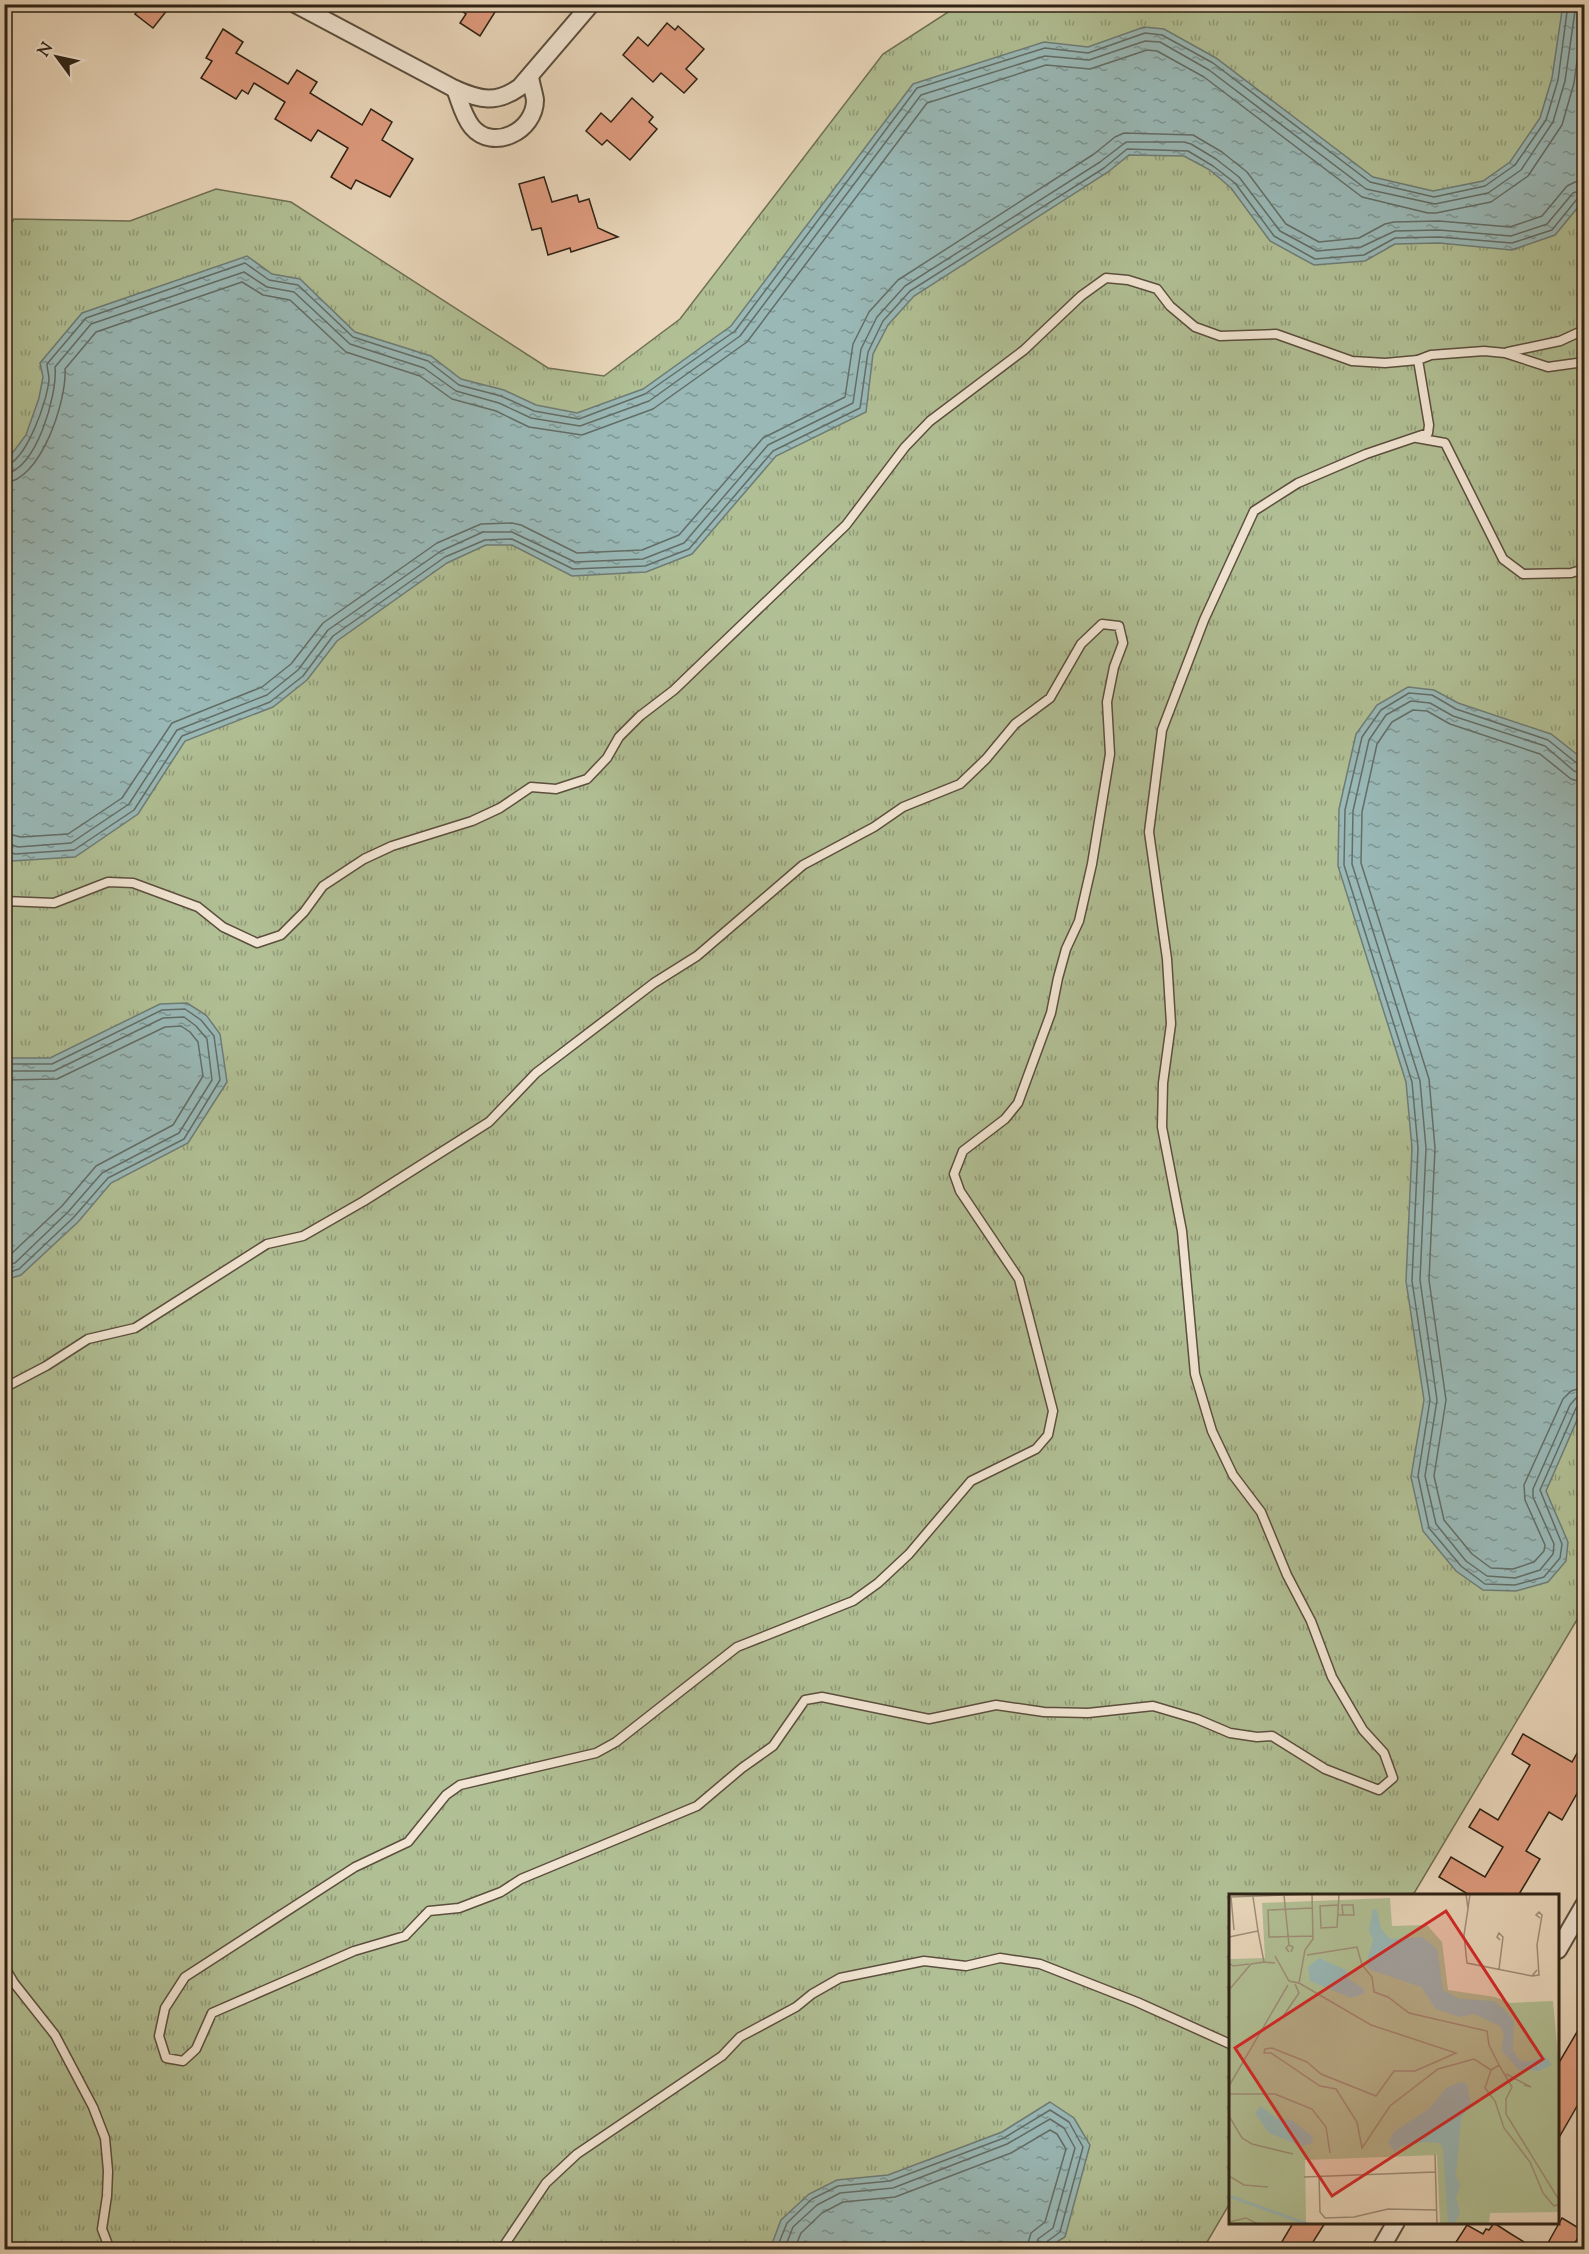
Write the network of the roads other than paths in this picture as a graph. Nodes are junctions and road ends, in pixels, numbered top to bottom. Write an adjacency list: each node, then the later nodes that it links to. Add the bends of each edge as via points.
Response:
1 (295, 4): 4 (street)
2 (591, 4): 3 (street)
3 (530, 77): 4 (street, via 508,95 497,98 478,98); 4 (street, via 535,101 527,123 515,133 497,138 473,128)
4 (455, 89)
5 (1584, 330): 6 (lane)
6 (1505, 353): 7 (lane, via 1454,353); 8 (lane, via 1548,367)
7 (1418, 360): 9 (lane, via 1429,425 1428,433); 11 (lane, via 1352,361 1276,334 1220,336 1195,327 1157,289 1106,278 1024,350 930,421 905,447 846,525 674,690 640,716 587,779 556,789 531,787 500,808 364,859 323,886 281,935 257,943 223,927 198,907 134,883 108,882 54,903)
8 (1584, 362)
9 (1416, 438): 10 (lane, via 1445,444 1503,560 1523,574); 12 (lane, via 1298,483 1254,511 1204,620 1162,730 1149,832 1167,959 1171,1024 1162,1127 1182,1231 1195,1374 1212,1431 1233,1475 1261,1512 1332,1677 1363,1730 1384,1753 1394,1778 1379,1790 1325,1769 1272,1736 1230,1733 1153,1706 1088,1713 996,1705 929,1719 822,1697 805,1700 773,1746 697,1806 521,1879 501,1892 459,1908 429,1911 405,1936 354,1951 212,2013 196,2049 183,2061 166,2058 159,2036 165,2008 185,1977 355,1867 408,1842 446,1795 460,1785 596,1753 616,1742 737,1647 853,1602 909,1554 971,1481 1036,1449 1048,1436 1053,1411 1019,1279 960,1191 954,1174 963,1151 1005,1119 1018,1103 1051,1013 1060,968 1078,921 1092,864 1110,753 1107,702 1123,643 1119,626 1102,624 1088,637 1050,698 1015,724 960,784 903,807 803,865 697,956 654,983 536,1073 489,1122 303,1236 267,1244 135,1328 88,1339)
10 (1584, 569)
11 (4, 901)
12 (4, 1388)
13 (1584, 1905): 14 (street)
14 (1559, 1947)
15 (4, 1966): 18 (lane, via 55,2035 105,2138 108,2170 102,2229)
16 (1229, 2044): 19 (lane, via 1040,1964 1000,1958 966,1966 924,1961 840,1978 740,2037 722,2056 577,2154 546,2183)
17 (1395, 2224): 20 (street)
18 (110, 2250)
19 (501, 2250)
20 (1380, 2250)

